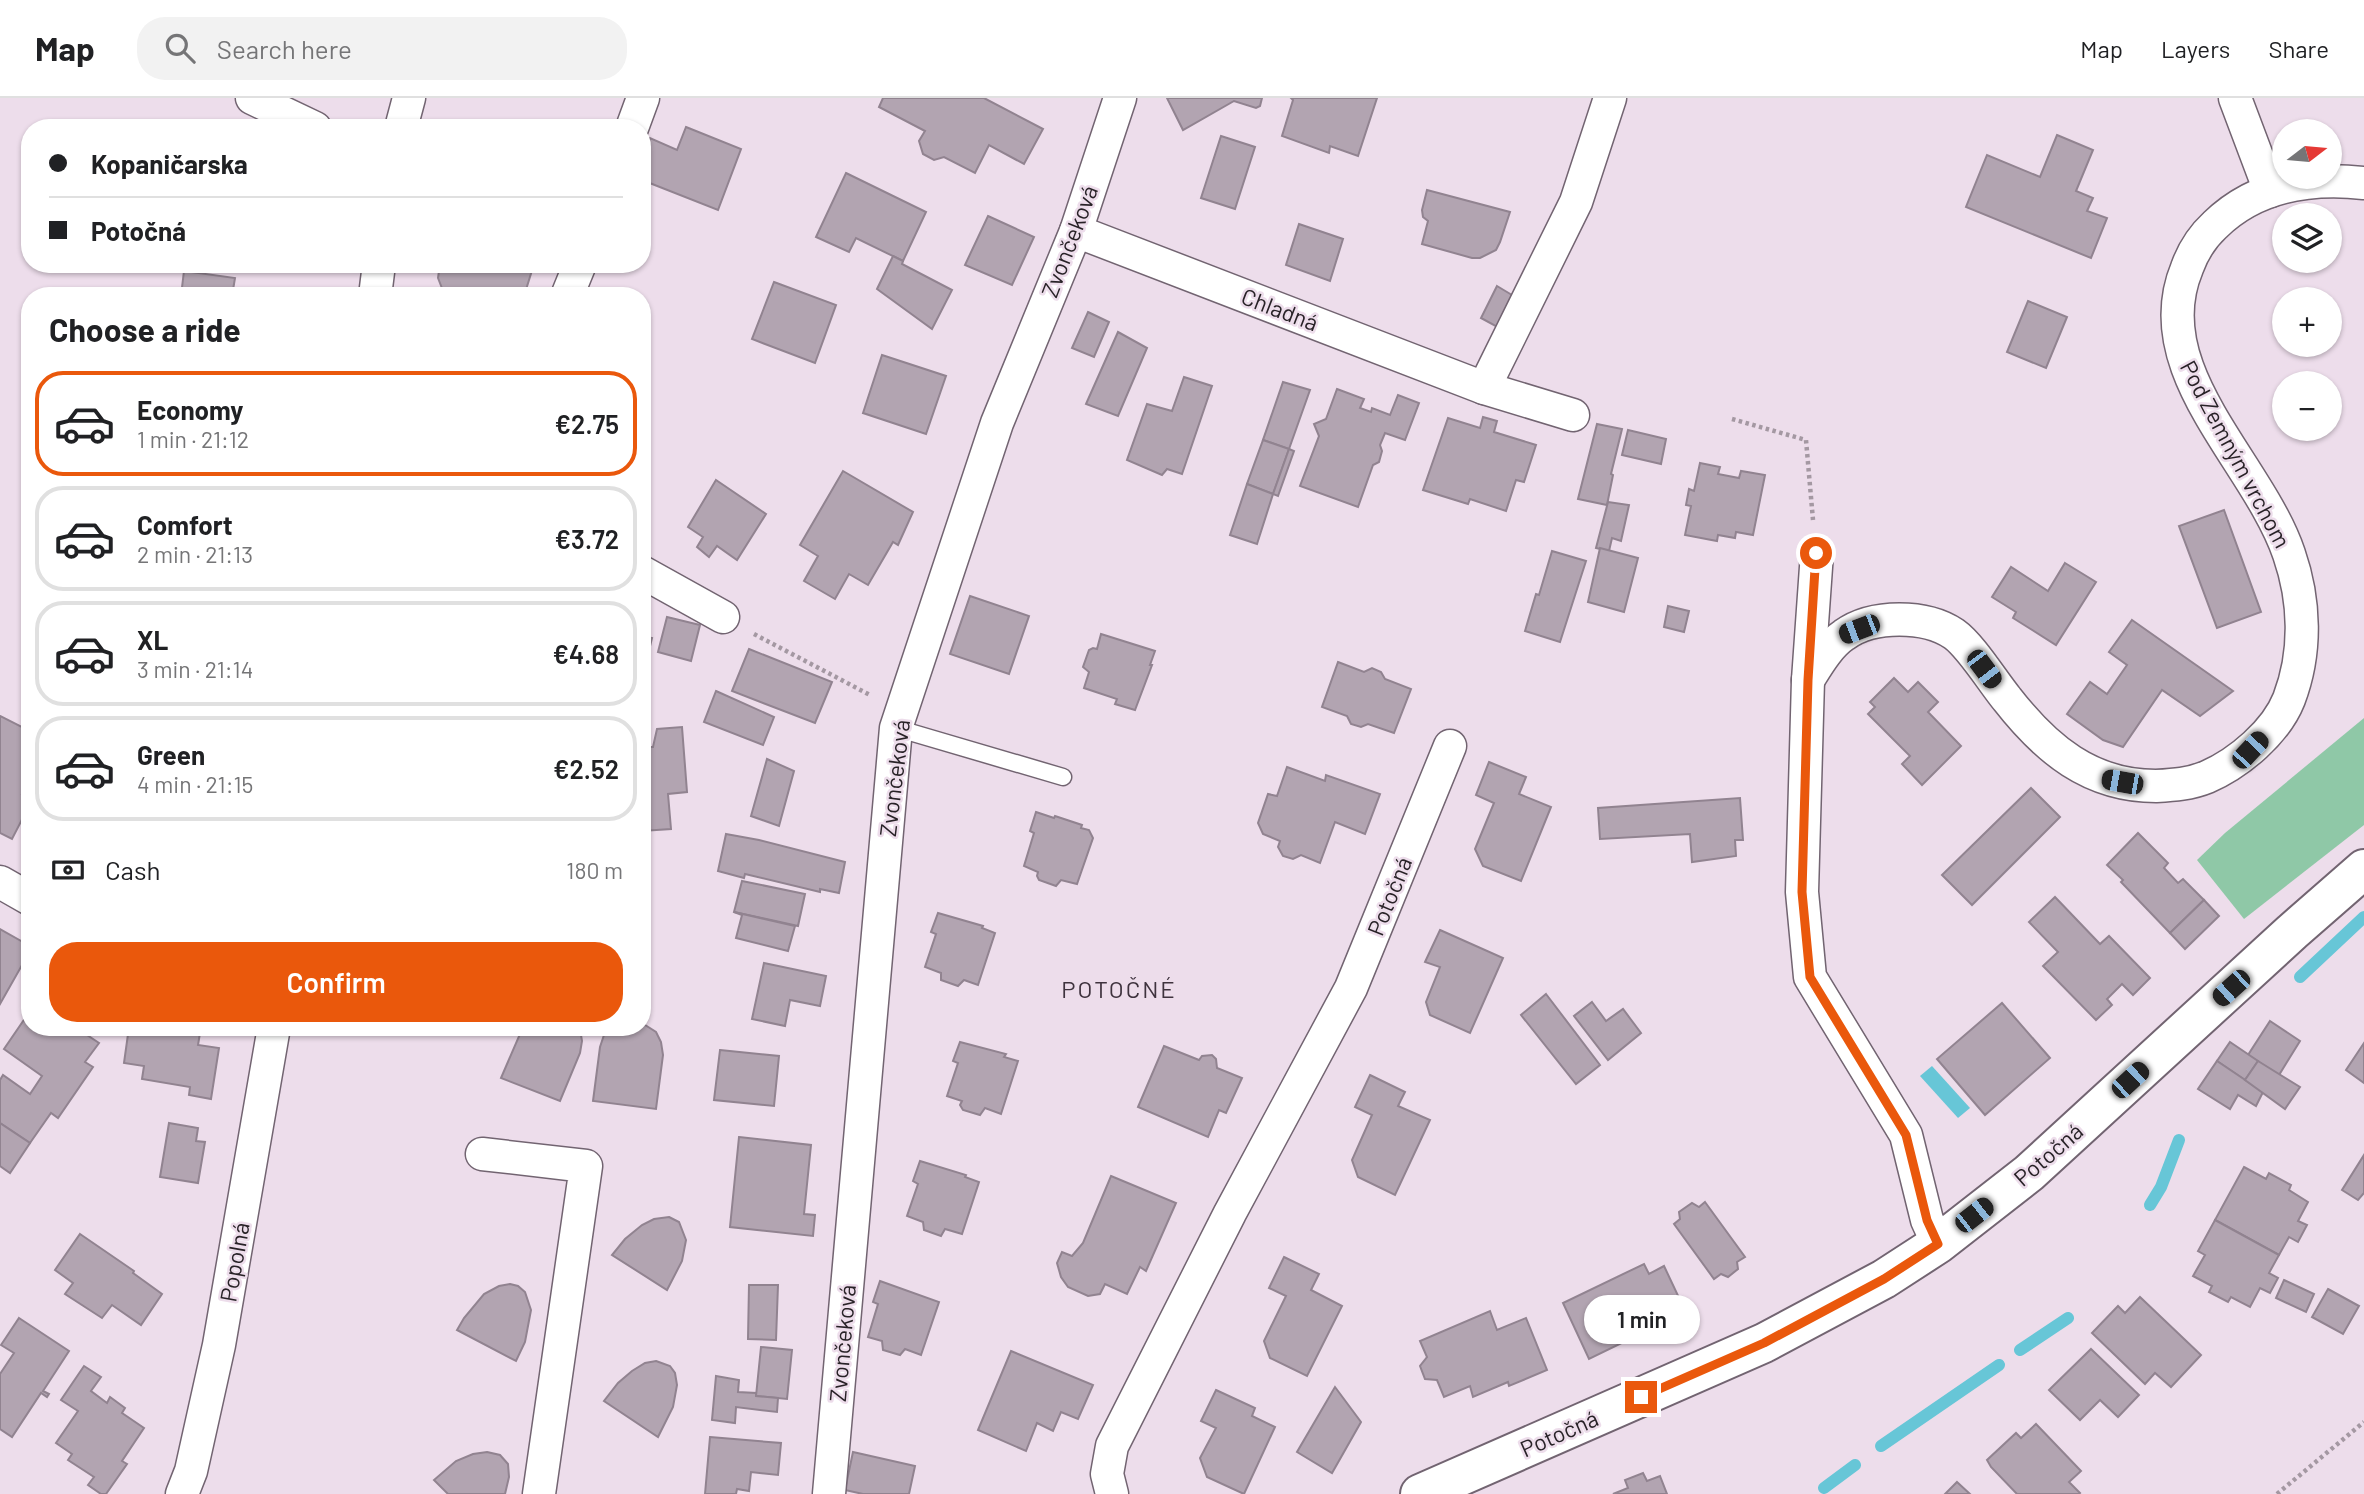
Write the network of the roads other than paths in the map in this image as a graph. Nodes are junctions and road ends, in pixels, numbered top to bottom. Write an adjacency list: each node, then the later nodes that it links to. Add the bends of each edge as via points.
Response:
1 (252, 98): 7 (street)
2 (409, 98): 8 (street)
3 (643, 98): 9 (street)
4 (1120, 98): 12 (street, Zvončeková)
5 (1609, 98): 13 (street, via 1576,202)
6 (2235, 98): 11 (street)
7 (296, 119)
8 (403, 119)
9 (635, 119)
10 (2364, 183): 11 (street, Pod Zemným vrchom, via 2309,182)
11 (2270, 191): 18 (street, Pod Zemným vrchom, via 2241,203 2206,233 2178,288 2176,326 2191,376 2289,554 2303,614 2299,663 2288,701 2268,731 2225,769 2199,780 2141,786 2104,779 2049,746 1956,635 1930,623 1902,618 1845,634)
12 (1076, 230): 13 (street, Chladná); 19 (street, Zvončeková, via 997,424)
13 (1484, 388): 14 (street, Chladná)
14 (1573, 415)
15 (1816, 553): 18 (street)
16 (651, 577): 17 (street)
17 (723, 617)
18 (1808, 680): 27 (street, via 1802,892 1810,977 1906,1135 1927,1220)
19 (896, 728): 21 (lane); 30 (street, Zvončeková)
20 (1450, 746): 31 (street, Potočná, via 1351,988 1112,1446 1107,1474)
21 (1063, 777)
22 (2364, 869): 27 (street, Potočná, via 2029,1173)
23 (0, 882): 24 (street)
24 (21, 894)
25 (272, 1036): 28 (street, Popolná, via 219,1345)
26 (482, 1154): 29 (street, via 586,1166)
27 (1938, 1244): 32 (street, Potočná, via 1884,1279 1764,1343)
28 (182, 1494)
29 (539, 1494)
30 (829, 1494)
31 (1112, 1494)
32 (1420, 1494)

